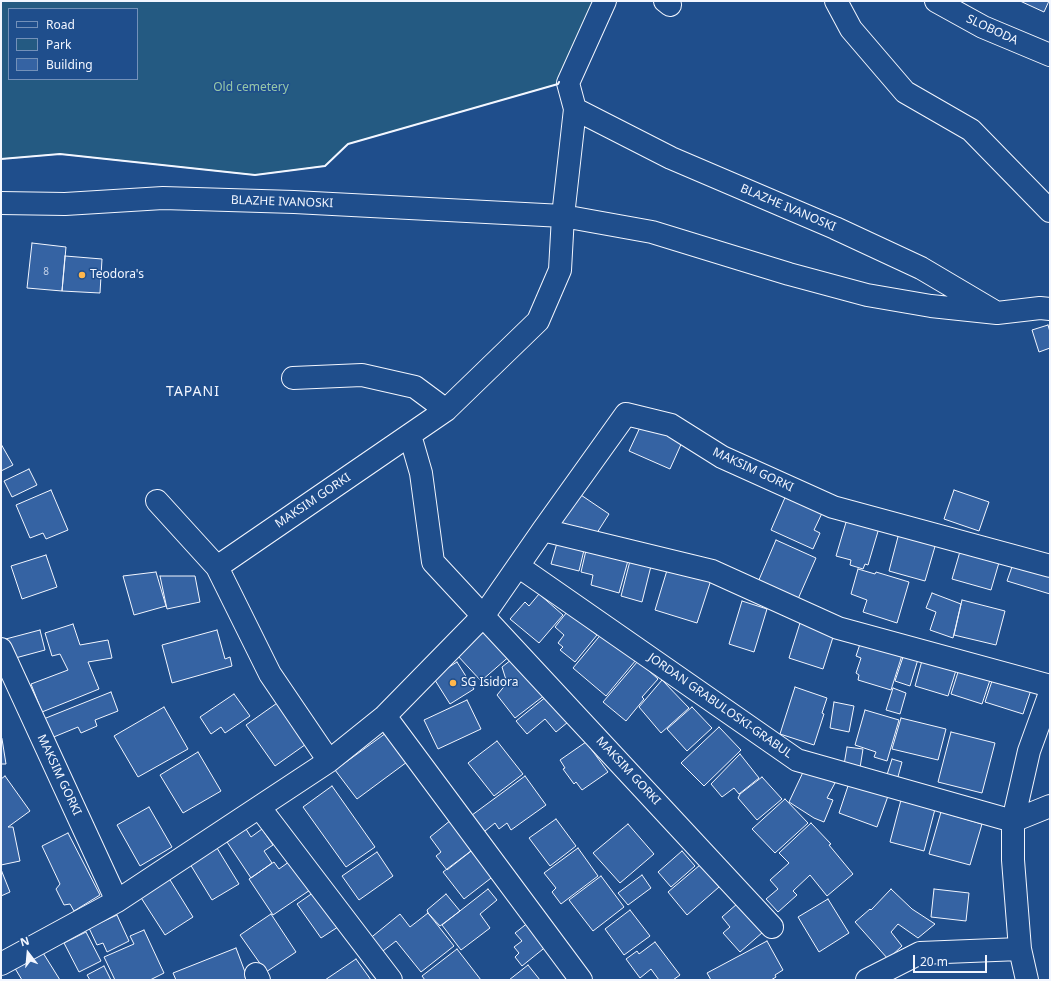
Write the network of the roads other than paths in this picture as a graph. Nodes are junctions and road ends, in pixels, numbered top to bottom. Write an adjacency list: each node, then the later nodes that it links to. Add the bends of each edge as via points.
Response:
1 (605, 1): 5 (street, via 568,83)
2 (836, 1): 7 (street, via 851,29 905,92 971,130)
3 (936, 1): 4 (street, SLOBODA, via 983,27)
4 (1050, 55)
5 (575, 109): 8 (street); 10 (street, BLAZHE IVANOSKI, via 672,158 921,268)
6 (1, 203): 8 (street, BLAZHE IVANOSKI, via 65,204 163,198)
7 (1050, 211)
8 (563, 216): 10 (street, BLAZHE IVANOSKI, via 652,232 867,295 931,306); 12 (street, MAKSIM GORKI, via 560,270 538,321)
9 (1050, 309): 10 (street, BLAZHE IVANOSKI)
10 (997, 313)
11 (293, 378): 12 (street, via 362,375 415,387)
12 (446, 410): 13 (street, MAKSIM GORKI)
13 (410, 435): 18 (street, MAKSIM GORKI); 19 (street, MAKSIM GORKI, via 421,473 434,562)
14 (157, 501): 18 (street)
15 (543, 530): 16 (street, MAKSIM GORKI); 17 (street, MAKSIM GORKI, via 626,414 671,425 722,457 834,507); 21 (street, via 712,571 838,628)
16 (518, 566): 19 (street, MAKSIM GORKI); 27 (street, JORDAN GRABULOSKI-GRABUL, via 797,760)
17 (1050, 566)
18 (217, 567): 24 (street, via 270,674)
19 (484, 615): 23 (street, MAKSIM GORKI); 29 (street, MAKSIM GORKI)
20 (1, 649): 28 (street, MAKSIM GORKI)
21 (1050, 686)
22 (1050, 693): 27 (street, via 1029,751)
23 (385, 716): 24 (street, MAKSIM GORKI); 33 (street)
24 (329, 761): 26 (street, MAKSIM GORKI)
25 (1050, 806): 27 (street)
26 (260, 808): 28 (street, MAKSIM GORKI); 32 (street)
27 (1013, 820): 30 (street, via 1013,860)
28 (117, 901): 31 (street, MAKSIM GORKI)
29 (772, 927)
30 (1020, 949): 34 (street, via 920,953); 35 (street)
31 (1, 964)
32 (391, 980)
33 (581, 980)
34 (867, 980)
35 (1027, 980)

